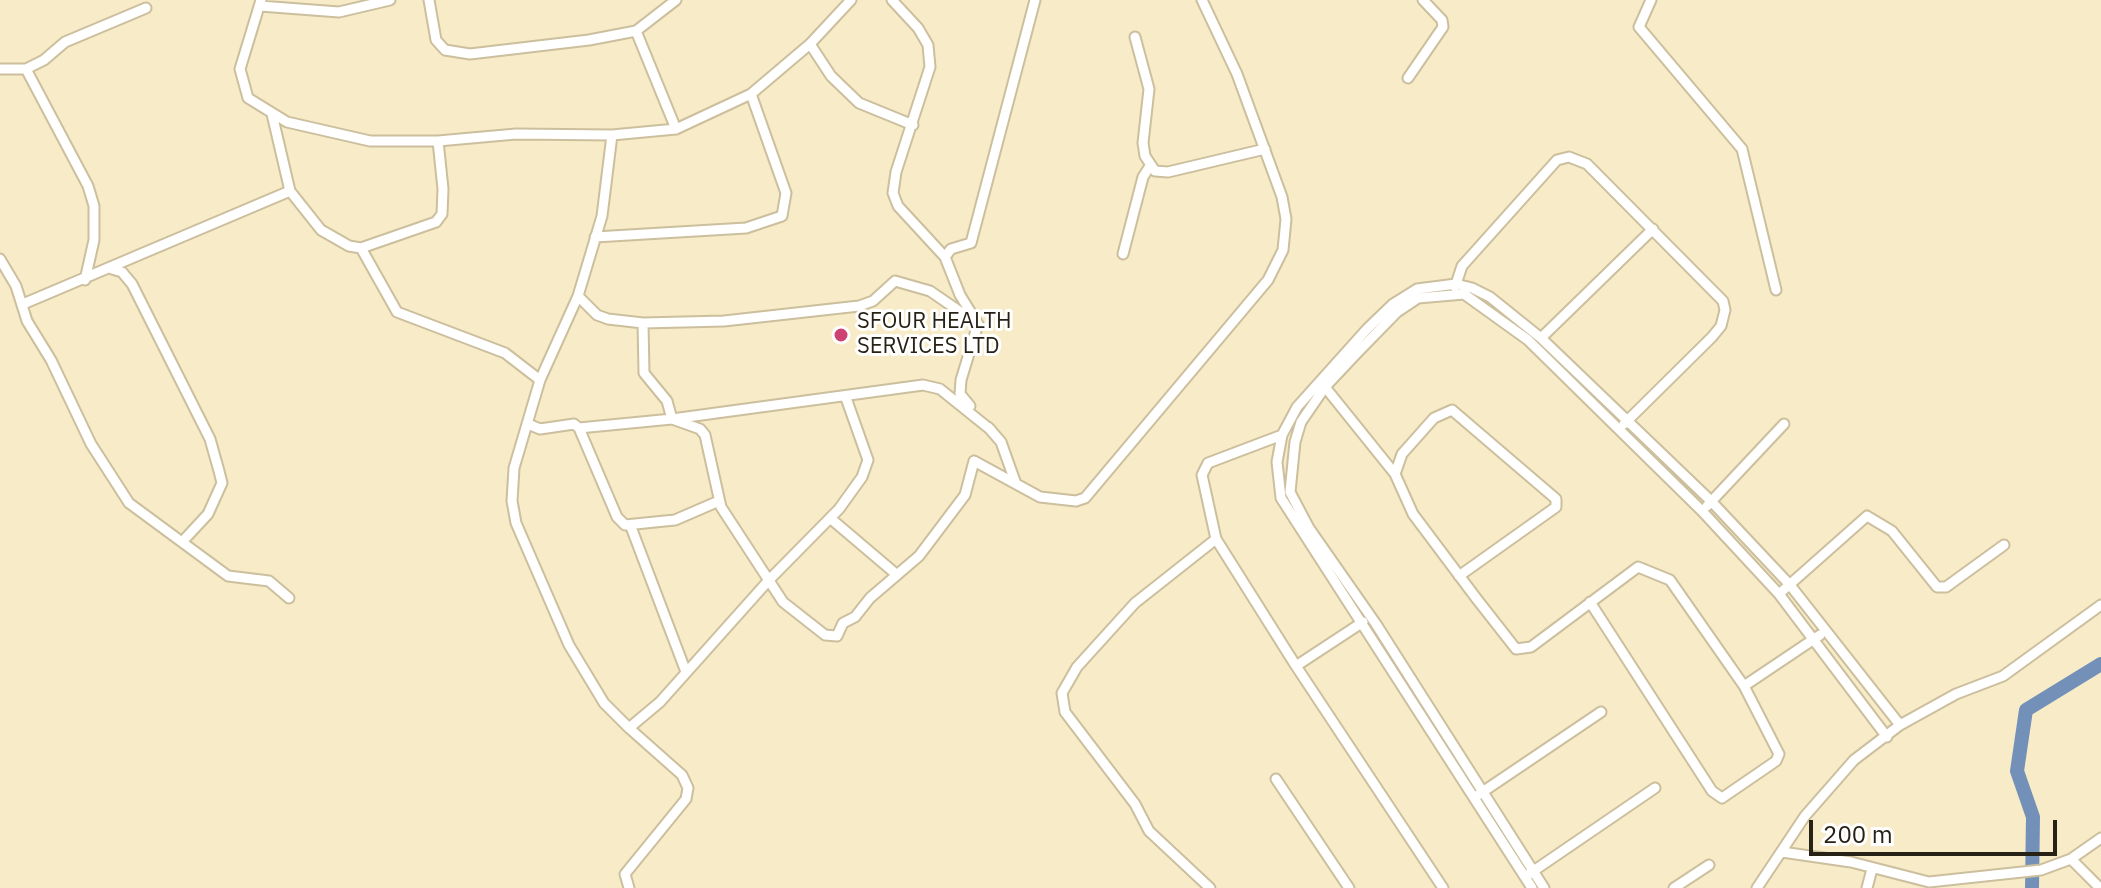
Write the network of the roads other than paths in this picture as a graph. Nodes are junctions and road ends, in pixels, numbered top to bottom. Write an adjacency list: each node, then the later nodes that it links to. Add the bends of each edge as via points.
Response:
1 (390, 0): 10 (street, via 339,12)
2 (429, 0): 12 (street, via 436,40 455,54)
3 (676, 0): 12 (street)
4 (851, 0): 14 (street)
5 (892, 0): 20 (street, via 928,45 930,67)
6 (1035, 0): 31 (street, via 971,243 951,249)
7 (1202, 0): 24 (street)
8 (1423, 0): 17 (street, via 1443,27)
9 (1651, 0): 36 (street, via 1639,27 1742,149)
10 (260, 3): 19 (street, via 240,69 248,98)
11 (146, 8): 16 (street, via 65,42)
12 (636, 31): 21 (street)
13 (1135, 37): 25 (street, via 1149,89 1143,143)
14 (810, 44): 18 (street); 20 (street, via 831,76 859,103)
15 (0, 69): 16 (street)
16 (26, 69): 34 (street, via 94,206 94,240)
17 (1408, 78)
18 (751, 94): 21 (street); 28 (street, via 786,193 782,216 746,228)
19 (272, 114): 23 (street, via 370,141); 26 (street)
20 (913, 125): 31 (street, via 893,193 898,206)
21 (676, 129): 22 (street)
22 (612, 135): 23 (street, via 516,134); 28 (street)
23 (438, 141): 29 (street, via 440,218 431,226)
24 (1265, 149): 25 (street, via 1168,172); 53 (street, via 1286,219 1283,250 1268,280 1085,498 1040,497)
25 (1150, 166): 30 (street)
26 (290, 191): 29 (street, via 327,235); 33 (street)
27 (1653, 229): 35 (street, via 1587,164 1569,157 1557,160 1462,266); 41 (street); 46 (street, via 1723,301 1725,317 1697,354)
28 (595, 237): 37 (street)
29 (361, 248): 42 (street, via 397,312 505,353)
30 (1123, 254)
31 (945, 257): 40 (street)
32 (0, 259): 38 (street)
33 (112, 269): 34 (street); 61 (street, via 132,284 210,439 219,471 222,483 208,514)
34 (85, 280): 38 (street)
35 (1454, 288): 41 (street, via 1490,297); 43 (street, via 1418,298 1397,312); 51 (street, via 1528,340)
36 (1776, 290)
37 (578, 296): 39 (street, via 597,315); 42 (street)
38 (23, 304): 61 (street, via 27,321 122,495)
39 (643, 323): 40 (street, via 724,321 859,306 895,281 930,291); 45 (street, via 644,373 667,401)
40 (978, 324): 50 (street, via 960,394)
41 (1541, 338): 46 (street)
42 (540, 380): 47 (street)
43 (1322, 383): 52 (street, via 1297,407); 54 (street); 83 (street, via 1295,442 1290,492)
44 (846, 398): 45 (street); 50 (street, via 923,385 940,389); 58 (street, via 868,460 862,477)
45 (672, 419): 49 (street); 55 (street, via 705,435)
46 (1627, 421): 51 (street); 56 (street)
47 (528, 424): 49 (street, via 540,429 574,424); 79 (street, via 514,468 516,523 569,645 604,703)
48 (1784, 424): 56 (street)
49 (579, 428): 59 (street, via 617,517)
50 (991, 430): 53 (street, via 1001,442 1016,484)
51 (1619, 430): 57 (street)
52 (1282, 435): 60 (street, via 1214,459 1204,471); 71 (street, via 1277,462 1281,498)
53 (974, 461): 63 (street, via 965,495 919,556)
54 (1395, 474): 64 (street, via 1413,514); 64 (street, via 1402,454 1434,418 1452,410 1556,499 1556,507)
55 (719, 501): 59 (street, via 675,520); 65 (street)
56 (1711, 501): 57 (street); 66 (street)
57 (1702, 511): 67 (street)
58 (830, 518): 63 (street); 65 (street)
59 (631, 527): 75 (street)
60 (1216, 539): 74 (street); 93 (street, via 1135,603 1077,667 1062,693 1065,712 1135,804 1149,831)
61 (182, 542): 68 (street, via 228,576 269,581)
62 (2004, 545): 66 (street, via 1946,587 1937,587 1892,531 1867,516)
63 (896, 574): 65 (street, via 832,637 799,617)
64 (1459, 576): 69 (street, via 1516,649 1531,647)
65 (769, 580): 75 (street)
66 (1790, 585): 67 (street); 72 (street)
67 (1779, 594): 73 (street)
68 (289, 598)
69 (1590, 602): 76 (street, via 1638,567 1655,571 1670,580); 76 (street, via 1712,791 1722,798 1779,754)
70 (2101, 605): 78 (street, via 2003,676)
71 (1363, 622): 74 (street); 83 (street)
72 (1826, 631): 73 (street); 78 (street)
73 (1814, 638): 76 (street); 80 (street)
74 (1296, 666): 95 (street)
75 (686, 672): 79 (street)
76 (1744, 686)
77 (1601, 712): 83 (street)
78 (1900, 725): 80 (street)
79 (629, 728): 92 (street, via 682,775 688,788 686,799 625,874)
80 (1887, 737): 85 (street, via 1827,788)
81 (1276, 779): 94 (street)
82 (1655, 788): 89 (street)
83 (1479, 795): 89 (street)
84 (2101, 838): 86 (street)
85 (1782, 852): 88 (street); 99 (street)
86 (2071, 859): 90 (street); 101 (street)
87 (1709, 865): 98 (street)
88 (1872, 869): 91 (street); 100 (street)
89 (1529, 873): 96 (street); 97 (street)
90 (1982, 883): 91 (street)
91 (1928, 885)
92 (629, 888)
93 (1210, 888)
94 (1349, 888)
95 (1443, 888)
96 (1532, 888)
97 (1544, 888)
98 (1674, 888)
99 (1757, 888)
100 (1867, 888)
101 (2100, 888)

